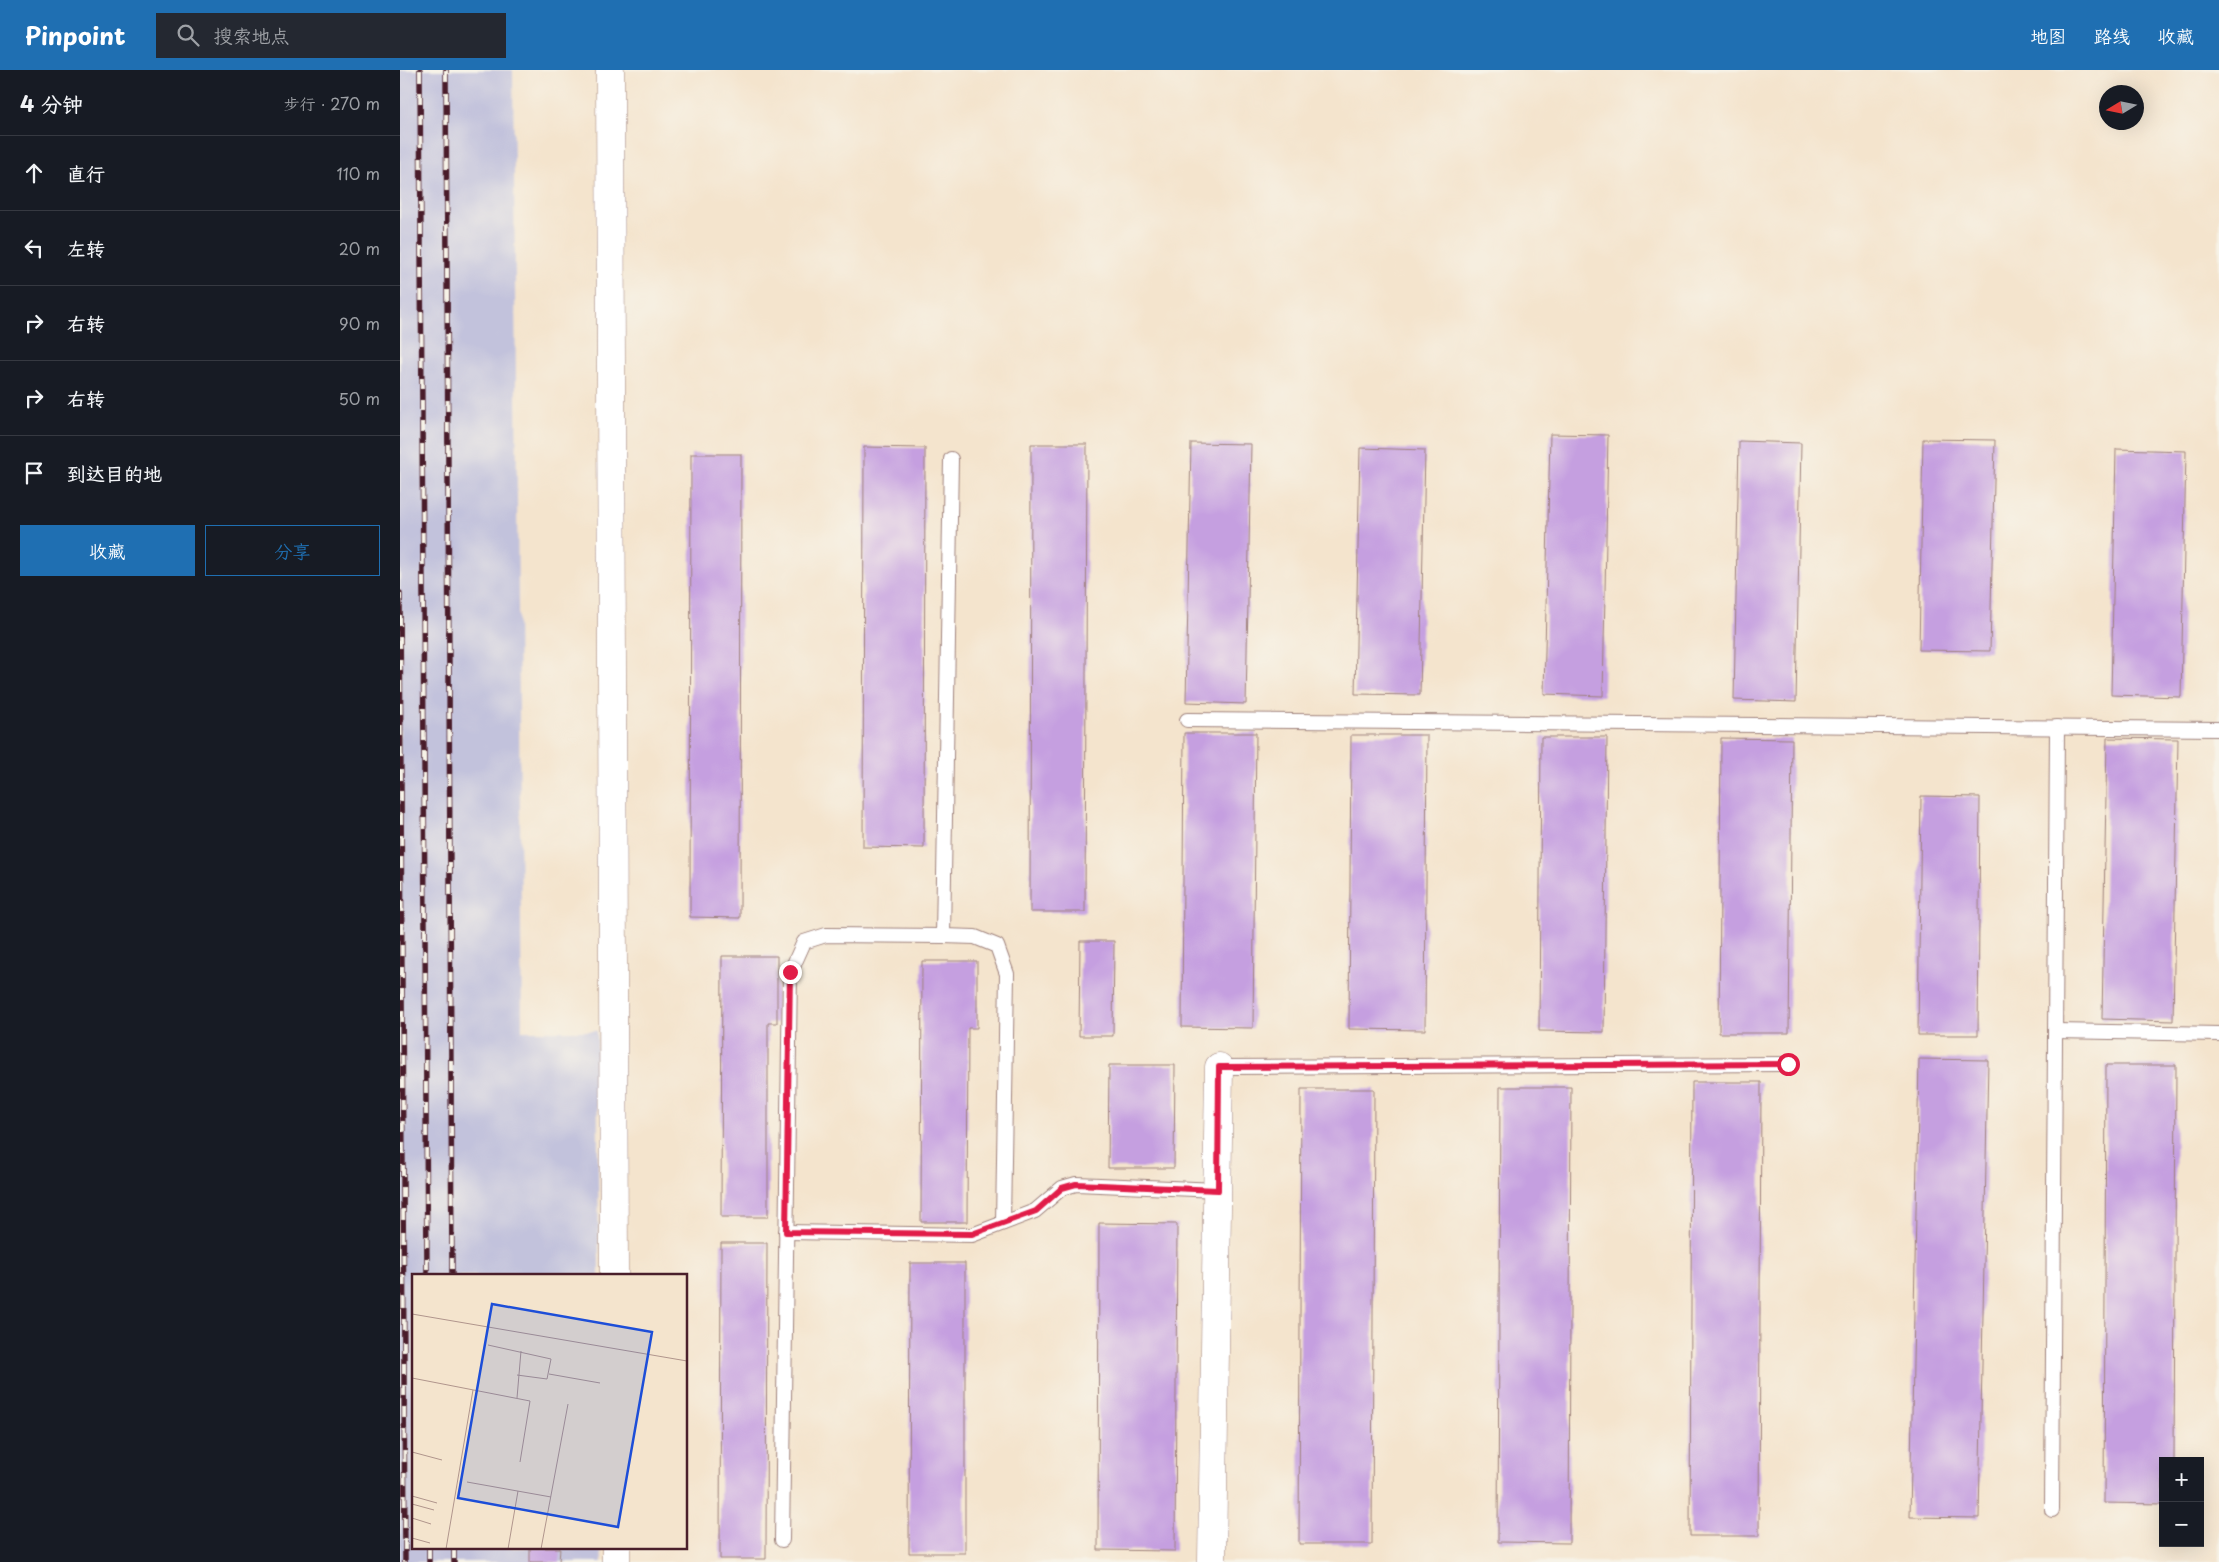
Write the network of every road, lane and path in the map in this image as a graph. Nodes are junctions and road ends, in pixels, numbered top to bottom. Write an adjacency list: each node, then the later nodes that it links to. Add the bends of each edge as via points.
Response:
1 (610, 70): 14 (street)
2 (951, 459): 6 (lane)
3 (1187, 720): 4 (lane)
4 (2057, 727): 5 (lane); 7 (lane)
5 (2219, 729)
6 (943, 936): 12 (lane, via 975,937 997,946 1007,974); 13 (lane, via 826,935 804,942 790,972)
7 (2056, 1031): 8 (lane); 15 (lane)
8 (2219, 1034)
9 (1788, 1064): 10 (lane)
10 (1219, 1067): 11 (street)
11 (1218, 1190): 12 (lane, via 1076,1184 1062,1188 1036,1211); 17 (street)
12 (1003, 1223): 13 (lane, via 972,1234)
13 (786, 1232): 16 (lane)
14 (614, 1274)
15 (2052, 1510)
16 (782, 1540)
17 (1212, 1562)

